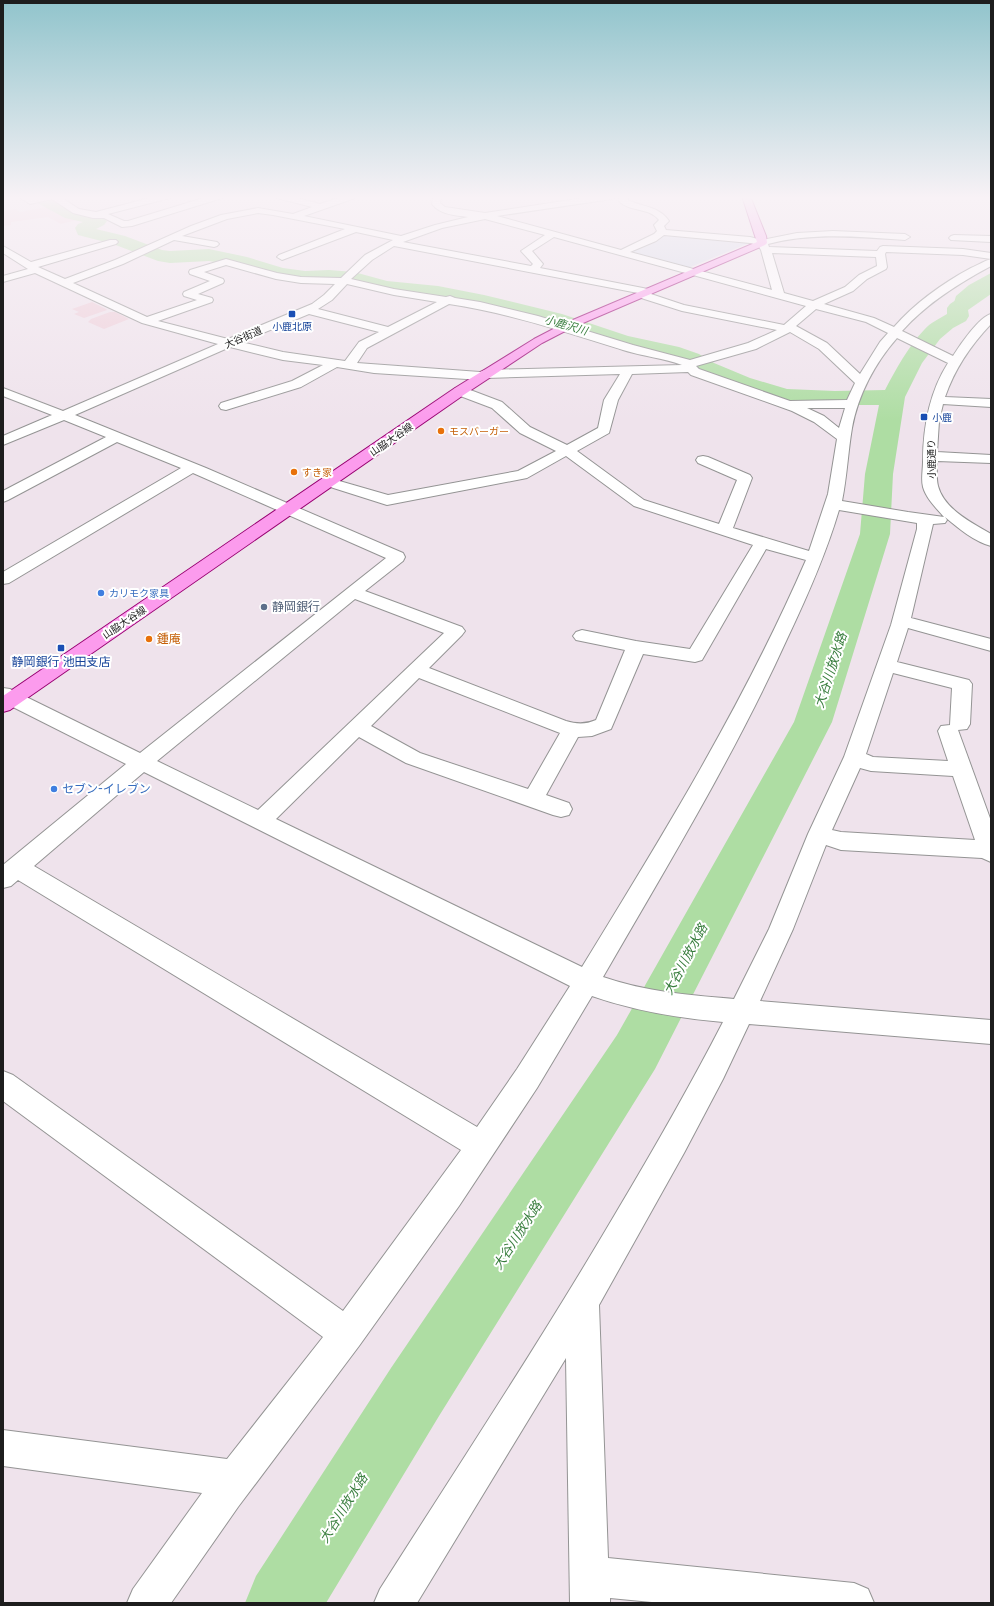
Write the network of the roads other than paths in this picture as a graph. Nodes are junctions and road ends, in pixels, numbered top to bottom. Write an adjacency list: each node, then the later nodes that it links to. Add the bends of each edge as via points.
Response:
1 (24, 271): 15 (street)
2 (38, 271): 16 (street)
3 (99, 271): 16 (street)
4 (197, 271): 23 (street, via 194,272 219,281 188,294 208,300)
5 (258, 271): 14 (street, via 301,280)
6 (355, 271): 14 (street, 大谷街道)
7 (538, 271): 17 (street)
8 (691, 271): 13 (street)
9 (698, 271): 13 (main road, 山脇大谷線)
10 (771, 271): 18 (street)
11 (874, 271): 20 (street, via 863,276 849,289)
12 (974, 271): 28 (street, via 937,294)
13 (695, 272): 17 (main road, 山脇大谷線); 18 (street)
14 (348, 278): 19 (street, via 394,292); 21 (street, 大谷街道, via 326,300)
15 (3, 279)
16 (64, 283): 23 (street)
17 (645, 293): 24 (main road, 山脇大谷線); 25 (street, via 682,308)
18 (779, 295): 20 (street)
19 (450, 300): 24 (street); 27 (street)
20 (814, 305): 25 (street); 28 (street, via 870,320)
21 (308, 310): 27 (street); 29 (street, 大谷街道)
22 (991, 317): 26 (street, 小鹿通り)
23 (146, 320): 29 (street)
24 (570, 326): 33 (street, via 629,348 679,360); 35 (main road, 山脇大谷線, via 538,341)
25 (788, 328): 33 (street, via 752,346); 36 (street, via 823,346)
26 (986, 328): 30 (street, 小鹿通り)
27 (389, 330): 32 (street, via 363,345)
28 (895, 331): 30 (street); 36 (street, via 877,353)
29 (229, 343): 31 (street, via 283,356); 44 (street, 大谷街道)
30 (954, 361): 39 (street, 小鹿通り)
31 (336, 363): 32 (street); 43 (street, via 291,387)
32 (349, 365): 35 (street, via 374,369)
33 (690, 366): 34 (street); 41 (street, via 705,376)
34 (628, 371): 35 (street); 48 (street, via 611,400 604,430)
35 (484, 375): 37 (main road, 山脇大谷線)
36 (862, 382): 42 (street)
37 (460, 391): 48 (street, via 497,405 525,430); 53 (main road, 山脇大谷線)
38 (3, 392): 44 (street)
39 (937, 400): 40 (street); 49 (street, 小鹿通り, via 931,421)
40 (991, 403)
41 (785, 404): 42 (street); 46 (street, via 819,419)
42 (852, 404): 46 (street)
43 (226, 406)
44 (65, 415): 45 (street); 47 (street, 大谷街道)
45 (116, 437): 52 (street); 54 (street)
46 (845, 439): 55 (street)
47 (3, 441)
48 (568, 451): 53 (street, via 522,475 387,500); 59 (street, via 640,503)
49 (929, 456): 50 (street); 58 (street, 小鹿通り, via 931,489 942,507)
50 (991, 459)
51 (703, 460): 59 (street, via 745,478)
52 (192, 468): 56 (street); 63 (street)
53 (328, 482): 56 (main road, 山脇大谷線)
54 (3, 497)
55 (833, 504): 57 (street); 62 (street)
56 (289, 509): 64 (street, via 397,557); 71 (main road, 山脇大谷線)
57 (917, 518): 58 (street); 65 (street, via 925,529)
58 (957, 520): 60 (street, 小鹿通り)
59 (724, 531): 61 (street)
60 (991, 541)
61 (762, 543): 62 (street); 68 (street, via 695,656)
62 (814, 557): 83 (street, via 773,649 705,780)
63 (4, 577)
64 (352, 592): 70 (street, via 456,631); 75 (street)
65 (902, 621): 67 (street); 69 (street)
66 (582, 636): 68 (street)
67 (991, 645)
68 (636, 647): 73 (street, via 604,724 593,730)
69 (886, 665): 74 (street); 76 (street, via 962,684 954,728)
70 (416, 670): 72 (street); 73 (street)
71 (6, 699): 75 (street)
72 (357, 727): 77 (street, via 413,758); 79 (street)
73 (572, 730): 77 (street)
74 (854, 757): 76 (street, via 871,764); 80 (street)
75 (141, 763): 79 (street); 82 (street)
76 (962, 769): 81 (street)
77 (533, 799): 78 (street)
78 (561, 809)
79 (260, 821): 83 (street)
80 (819, 834): 81 (street, via 841,841); 84 (street, via 781,929)
81 (990, 851)
82 (10, 873): 87 (street)
83 (587, 982): 84 (street, via 613,993 654,1002); 87 (street, via 555,1037)
84 (740, 1012): 85 (street); 88 (street, via 674,1143)
85 (991, 1032)
86 (3, 1084): 89 (street)
87 (482, 1146): 89 (street)
88 (582, 1302): 92 (street); 95 (street)
89 (347, 1334): 91 (street)
90 (3, 1448): 91 (street)
91 (235, 1480): 94 (street)
92 (590, 1590): 93 (street)
93 (817, 1601): 96 (street)
94 (147, 1603)
95 (394, 1603)
96 (854, 1603)

